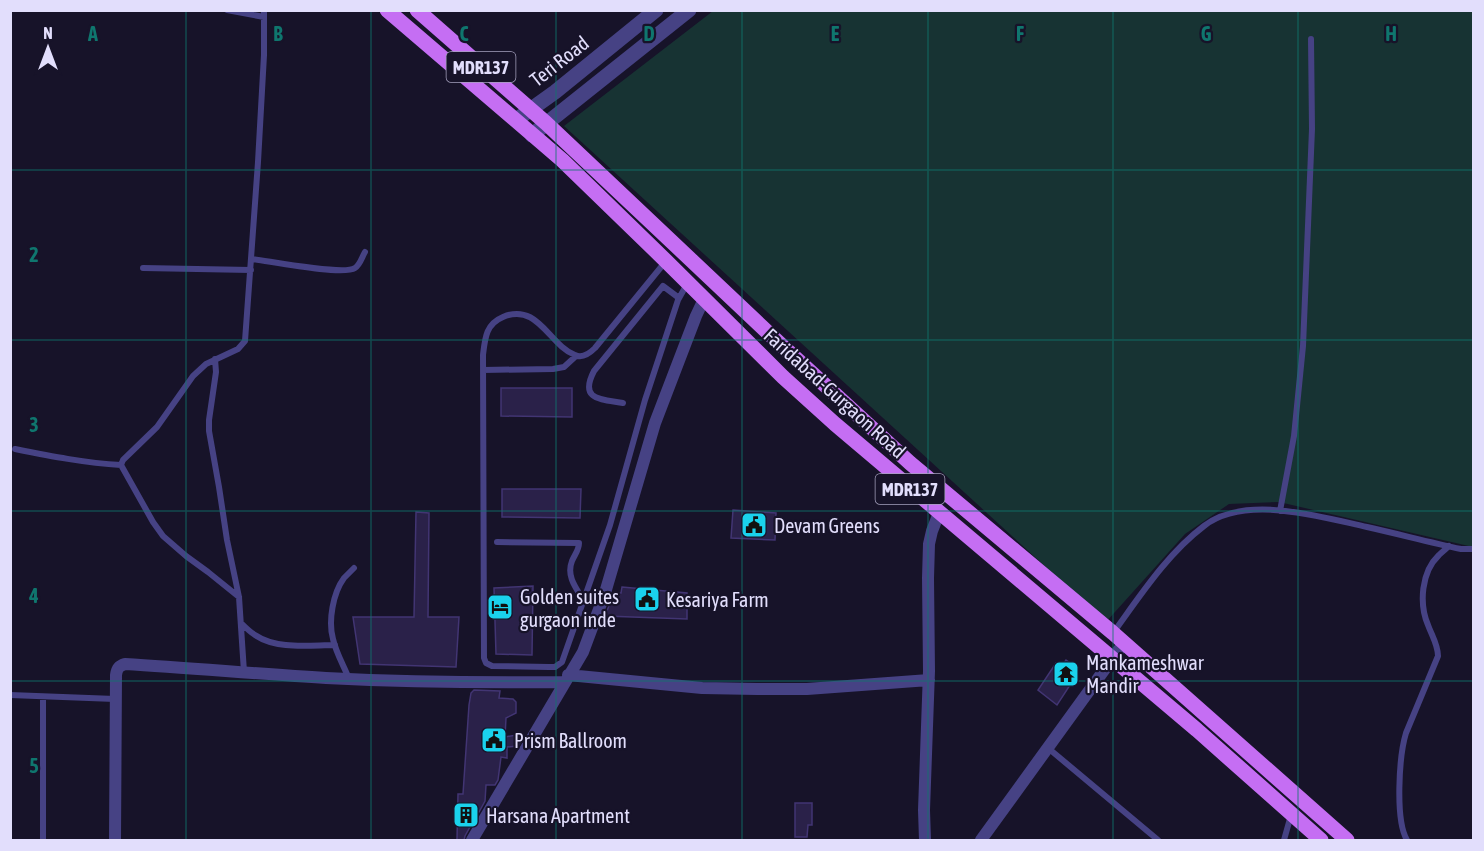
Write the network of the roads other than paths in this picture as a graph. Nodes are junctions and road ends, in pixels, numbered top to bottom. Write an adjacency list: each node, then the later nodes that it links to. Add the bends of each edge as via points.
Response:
1 (227, 10): 6 (lane)
2 (387, 10): 9 (main road, Faridabad-Gurgaon Road / MDR137)
3 (417, 10): 8 (main road, Faridabad-Gurgaon Road / MDR137)
4 (656, 10): 8 (street, Teri Road)
5 (689, 10): 10 (street)
6 (264, 14): 13 (lane)
7 (1311, 39): 26 (lane, via 1312,129 1303,346 1294,436)
8 (531, 111): 9 (street, Teri Road); 10 (main road, Faridabad-Gurgaon Road / MDR137)
9 (516, 120): 11 (main road, Faridabad-Gurgaon Road / MDR137)
10 (546, 123): 11 (street); 35 (main road, Faridabad-Gurgaon Road / MDR137, via 844,404)
11 (532, 135): 14 (main road, Faridabad-Gurgaon Road / MDR137)
12 (365, 252): 13 (lane, via 360,263 349,270)
13 (252, 259): 16 (lane)
14 (666, 261): 17 (main road, Faridabad-Gurgaon Road / MDR137); 20 (lane, via 595,348 585,356)
15 (143, 268): 16 (lane)
16 (251, 270): 21 (lane, via 245,341 238,349)
17 (687, 283): 18 (lane); 19 (main road, Faridabad-Gurgaon Road / MDR137)
18 (679, 298): 23 (lane, via 663,286 594,371 588,387 590,394); 33 (lane)
19 (704, 299): 27 (main road, Faridabad-Gurgaon Road / MDR137, via 783,377); 39 (street, via 655,423 605,593 583,652)
20 (576, 356): 22 (lane, via 564,368); 22 (lane, via 533,318 525,314 506,315 489,326 484,337)
21 (215, 359): 25 (lane, via 193,376 157,427); 32 (lane, via 210,442)
22 (483, 370): 33 (lane, via 486,663 555,667 562,662)
23 (623, 403)
24 (15, 449): 25 (lane)
25 (121, 465): 32 (lane, via 163,536)
26 (1280, 511): 29 (lane); 35 (lane, via 1233,512 1205,525 1178,549)
27 (939, 513): 37 (main road, Faridabad-Gurgaon Road / MDR137); 41 (street, via 929,544)
28 (497, 542): 33 (lane, via 579,543 570,570)
29 (1449, 546): 30 (lane); 57 (lane, via 1430,567 1423,590 1424,611 1438,656 1402,744 1401,816)
30 (1473, 549)
31 (354, 568): 36 (lane, via 338,589 333,607)
32 (239, 597): 34 (lane)
33 (584, 601)
34 (241, 623): 36 (lane, via 271,642); 38 (lane)
35 (1118, 639): 37 (street); 56 (main road, Faridabad-Gurgaon Road / MDR137)
36 (335, 645): 40 (lane)
37 (1113, 659): 45 (street); 46 (main road, Faridabad-Gurgaon Road / MDR137)
38 (244, 673): 40 (street); 44 (street, via 125,664 117,670)
39 (566, 678): 40 (street, via 475,683); 41 (street, via 757,689); 50 (street)
40 (349, 679)
41 (929, 680): 51 (street)
42 (10, 695): 43 (lane)
43 (43, 697): 44 (lane); 48 (lane)
44 (115, 699): 49 (street)
45 (1048, 748): 52 (street); 53 (lane)
46 (1291, 814): 47 (main road, Faridabad-Gurgaon Road / MDR137); 54 (lane)
47 (1307, 835): 55 (main road, Faridabad-Gurgaon Road / MDR137)
48 (43, 840)
49 (115, 840)
50 (472, 840)
51 (925, 840)
52 (981, 840)
53 (1158, 840)
54 (1284, 840)
55 (1321, 840)
56 (1347, 840)
57 (1407, 840)

